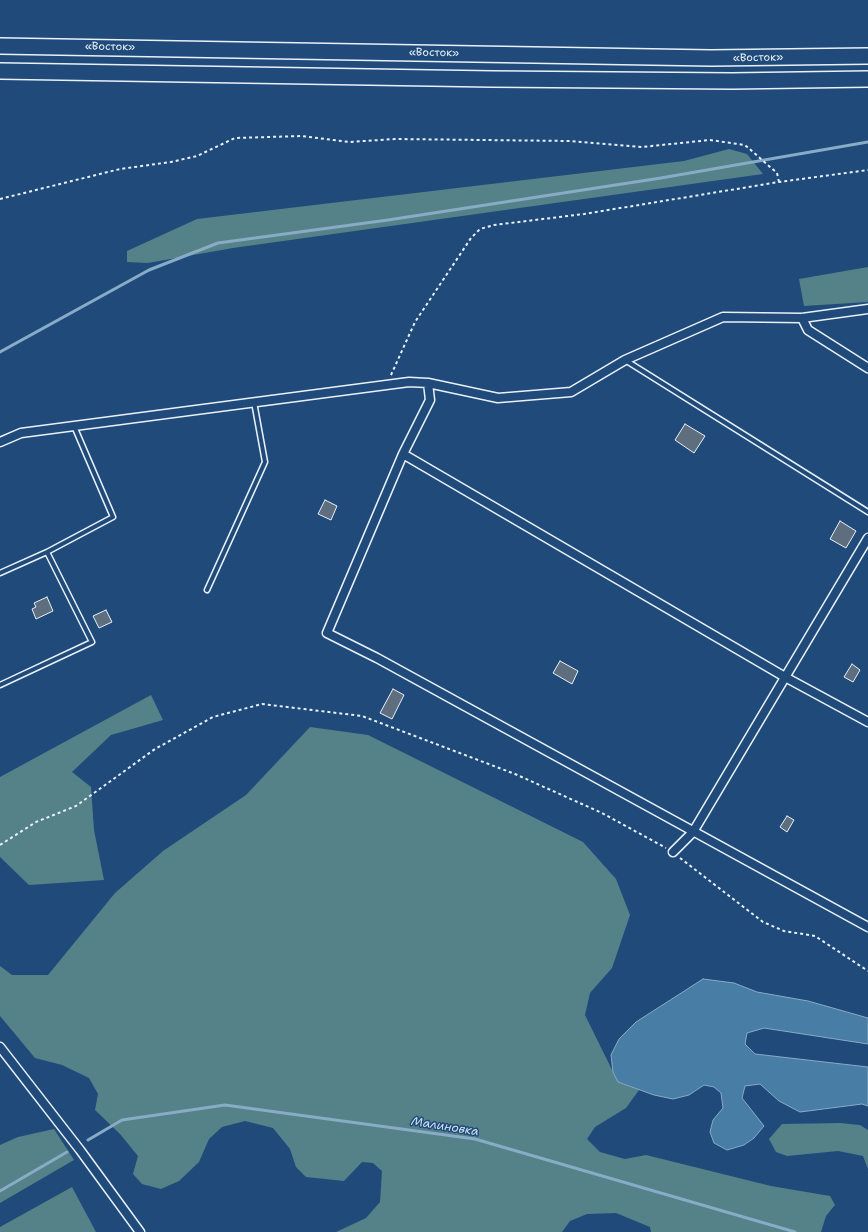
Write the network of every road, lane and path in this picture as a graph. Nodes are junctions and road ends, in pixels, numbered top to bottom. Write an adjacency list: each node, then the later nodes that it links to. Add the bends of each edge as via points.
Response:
1 (0, 46): 2 (highway, «Восток», via 711,58)
2 (868, 56)
3 (0, 70): 4 (highway, «Восток», via 500,79)
4 (868, 79)
5 (868, 170): 6 (path)
6 (779, 182): 7 (path, via 776,173 745,145 710,140 642,147 570,141 395,139 349,142 302,136 235,138 197,156 120,169); 13 (path, via 480,229 471,238 415,322)
7 (0, 199)
8 (868, 309): 9 (street)
9 (802, 318): 10 (street, via 723,317); 11 (street, via 808,330)
10 (625, 360): 12 (street, via 571,392 498,398); 18 (lane)
11 (868, 368)
12 (428, 383): 13 (street); 17 (street, via 430,400)
13 (387, 385): 14 (street)
14 (254, 402): 15 (street); 22 (lane, via 265,462)
15 (74, 426): 16 (street, via 21,433); 20 (lane, via 114,517)
16 (0, 442)
17 (403, 454): 23 (street); 26 (street, via 327,633)
18 (868, 512)
19 (868, 538): 23 (street)
20 (47, 552): 21 (lane); 24 (lane, via 92,642)
21 (0, 573)
22 (208, 590)
23 (785, 677): 25 (street); 26 (street)
24 (0, 685)
25 (868, 722)
26 (693, 832): 28 (street); 29 (street)
27 (0, 845): 28 (path, via 36,822 76,806 155,749 213,717 262,704 362,716 515,774 602,813)
28 (673, 852): 30 (path, via 762,922 784,931 815,936)
29 (868, 927)
30 (868, 971)
31 (0, 1047): 32 (street)
32 (140, 1232)

